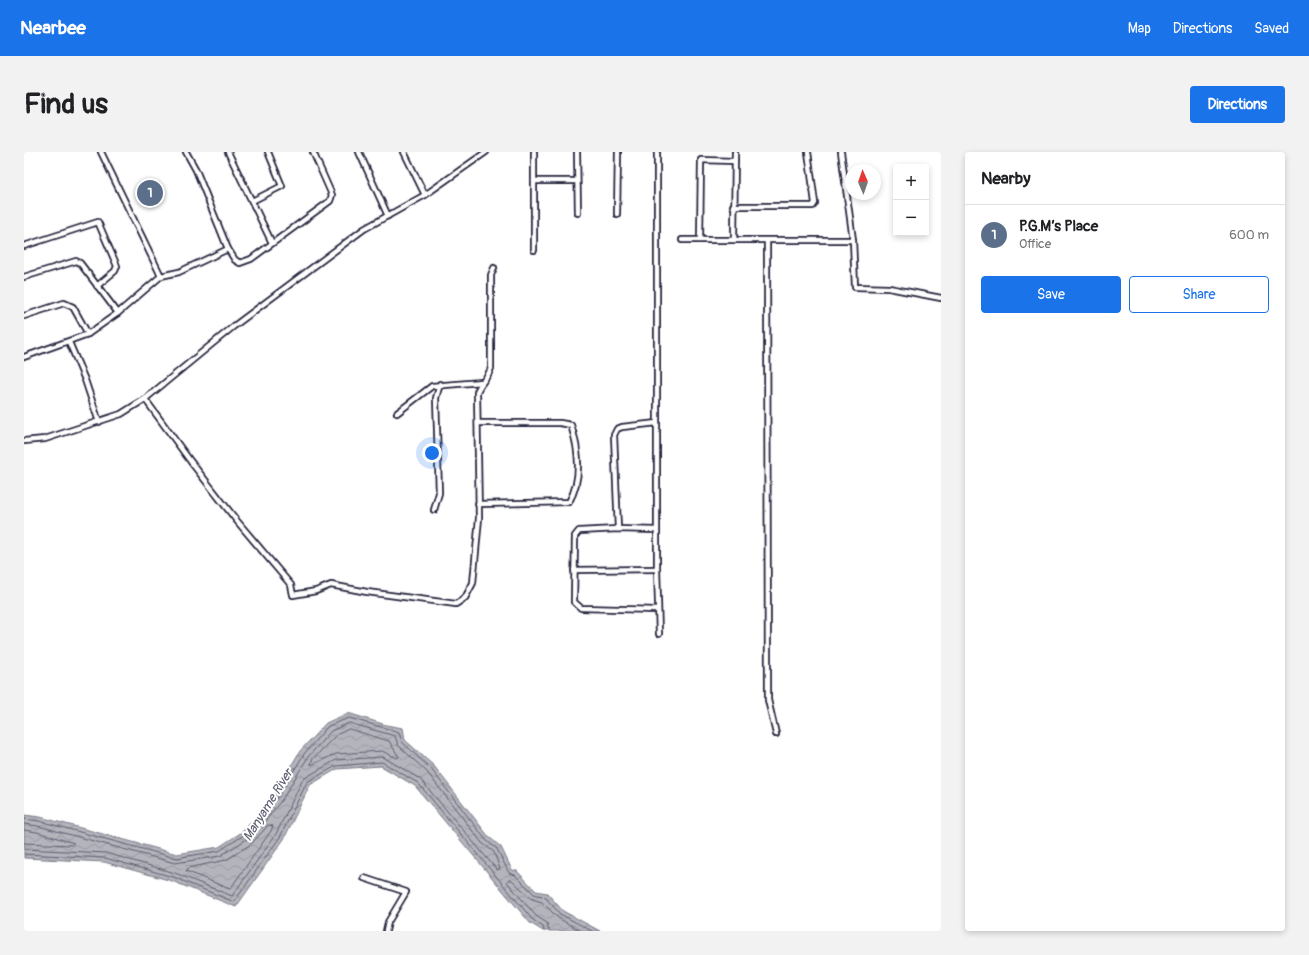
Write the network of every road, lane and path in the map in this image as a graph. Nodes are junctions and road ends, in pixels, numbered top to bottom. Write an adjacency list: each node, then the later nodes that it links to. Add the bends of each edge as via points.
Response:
1 (101, 152): 35 (street)
2 (186, 152): 32 (street, via 196,170)
3 (228, 152): 20 (street)
4 (268, 152): 20 (street, via 282,186)
5 (313, 152): 30 (street, via 331,198)
6 (359, 152): 24 (street)
7 (404, 152): 19 (street)
8 (486, 152): 19 (street)
9 (534, 152): 17 (street)
10 (577, 152): 18 (street)
11 (618, 152): 23 (street)
12 (657, 152): 50 (street)
13 (734, 152): 16 (street)
14 (808, 152): 21 (street, via 815,203 813,206)
15 (841, 152): 28 (street)
16 (735, 161): 21 (street); 26 (street, via 701,160)
17 (534, 181): 18 (street); 33 (street)
18 (577, 181): 22 (street)
19 (425, 194): 24 (street)
20 (252, 201): 30 (street)
21 (733, 206): 27 (street)
22 (578, 213)
23 (618, 214)
24 (388, 216): 46 (street, via 364,229 234,326)
25 (682, 240): 26 (street)
26 (700, 240): 27 (street)
27 (734, 240): 29 (street)
28 (853, 240): 29 (street); 38 (street, via 855,287 889,288)
29 (767, 241): 60 (street, via 768,700)
30 (272, 243): 32 (street, via 251,259 240,263 234,260)
31 (24, 246): 37 (street, via 98,222 117,266 115,271)
32 (228, 250): 35 (street, via 179,272)
33 (534, 250)
34 (494, 268): 44 (street, via 491,368)
35 (161, 276): 39 (street)
36 (24, 277): 37 (street, via 76,261)
37 (97, 286): 39 (street)
38 (941, 298)
39 (118, 313): 41 (street)
40 (24, 316): 41 (street, via 64,303 72,307)
41 (88, 334): 42 (street)
42 (69, 342): 43 (street); 48 (street)
43 (24, 358)
44 (482, 382): 45 (street); 49 (street, via 477,392)
45 (440, 384): 47 (street, via 429,387); 53 (street, via 436,398 439,493)
46 (145, 399): 48 (street, via 121,414); 52 (street, via 237,521 291,585 293,595 331,585 456,604 465,598 473,583)
47 (397, 413)
48 (99, 422): 51 (street, via 45,439)
49 (478, 423): 52 (street); 52 (street, via 571,425 577,444 578,462 576,490 570,502)
50 (657, 423): 54 (street, via 622,427 617,429 614,435); 55 (street)
51 (24, 441)
52 (478, 504)
53 (434, 510)
54 (618, 529): 55 (street); 57 (street, via 579,531 575,536)
55 (656, 530): 56 (street)
56 (656, 569): 57 (street); 58 (street)
57 (574, 570): 58 (street, via 574,602 581,608)
58 (657, 610): 59 (street)
59 (659, 634)
60 (776, 734)
61 (364, 878): 62 (street, via 406,892 388,922)
62 (386, 931)

